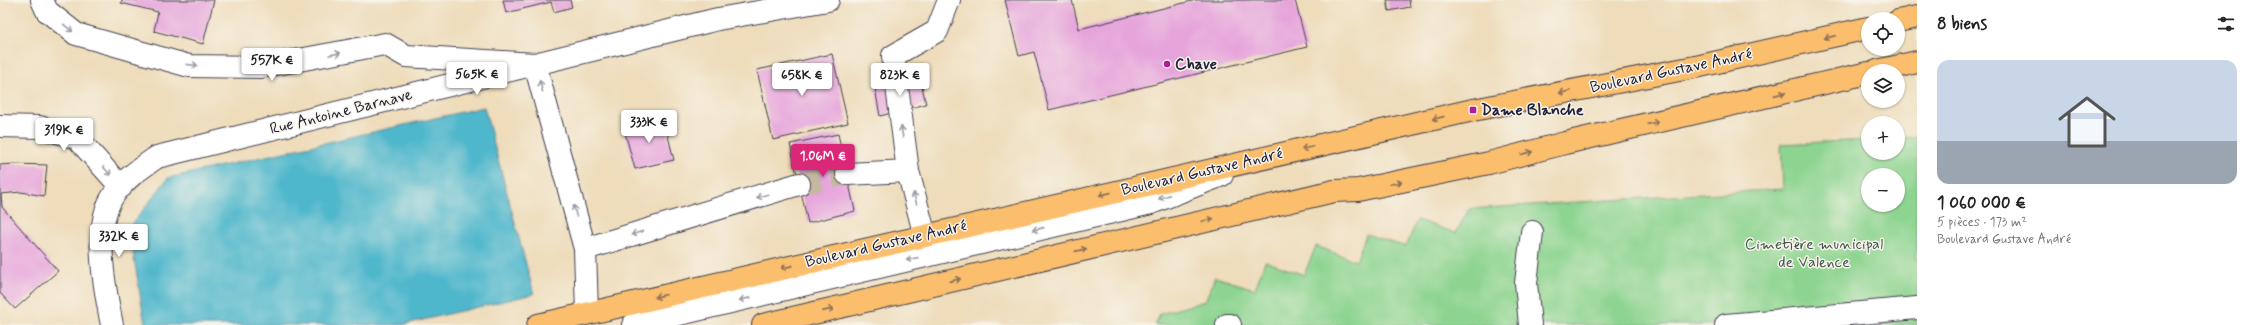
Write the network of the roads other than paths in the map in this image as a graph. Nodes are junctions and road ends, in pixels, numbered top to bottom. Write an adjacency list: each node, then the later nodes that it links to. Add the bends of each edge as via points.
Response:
1 (42, 0): 8 (street, one-way to 8, via 48,11 76,34 190,66 261,67 385,44 406,56)
2 (828, 0): 8 (street, Rue Antoine Barnave, via 718,19)
3 (949, 0): 13 (street, one-way to 3, via 893,56 937,31)
4 (1917, 17): 5 (main road)
5 (1905, 20)
6 (1861, 30): 12 (main road, Boulevard Gustave André, one-way to 12, via 1700,66 1473,110)
7 (1917, 62): 9 (main road)
8 (535, 64): 16 (street, Rue Antoine Barnave, via 157,157); 19 (street, one-way to 8)
9 (1905, 65)
10 (1861, 75): 26 (main road, one-way to 10, via 1334,191 1358,190 1489,163)
11 (0, 126): 16 (street, one-way to 16, via 40,127 77,138)
12 (1266, 157): 18 (main road, Boulevard Gustave André, one-way to 18); 25 (street, one-way to 25, via 1151,202)
13 (908, 170): 14 (street); 18 (street, one-way to 13)
14 (847, 174)
15 (799, 184): 19 (street, one-way to 19)
16 (121, 186): 23 (street, Rue Antoine Barnave, via 113,197 103,231 102,256)
17 (1532, 232): 27 (street, via 1526,283)
18 (925, 236): 21 (main road, Boulevard Gustave André, one-way to 21)
19 (585, 249): 21 (street)
20 (1917, 308): 22 (street)
21 (587, 313): 24 (main road, Boulevard Gustave André)
22 (1820, 321): 28 (street)
23 (112, 325)
24 (538, 325)
25 (633, 325)
26 (763, 325)
27 (1530, 325)
28 (1726, 325)

